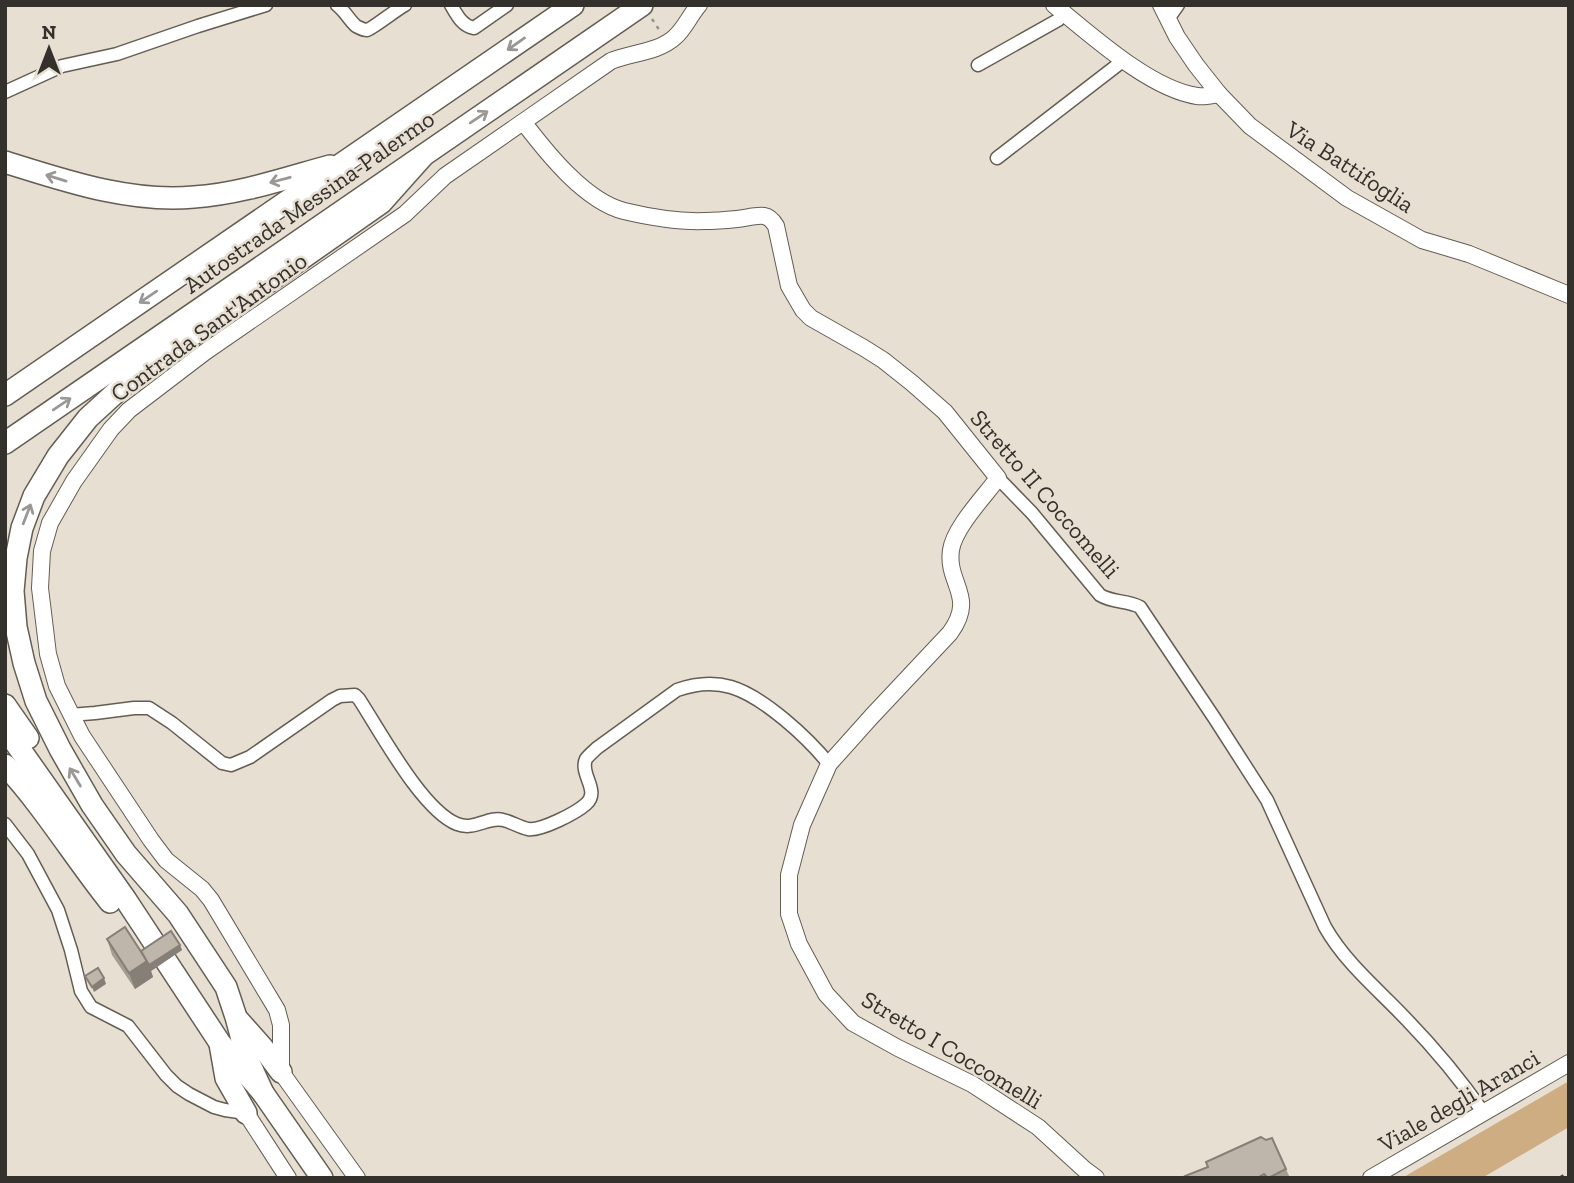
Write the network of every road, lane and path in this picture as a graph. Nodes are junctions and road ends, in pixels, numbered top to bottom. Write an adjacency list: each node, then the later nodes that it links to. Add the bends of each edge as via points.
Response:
1 (266, 5): 14 (street, via 117,54 62,66)
2 (337, 5): 3 (street, via 366,30)
3 (405, 5)
4 (451, 5): 5 (street, via 463,23 474,28)
5 (507, 5)
6 (573, 5): 20 (highway, Autostrada Messina-Palermo, one-way to 20)
7 (642, 5): 17 (highway, Autostrada Messina-Palermo, one-way to 7)
8 (699, 5): 16 (street, Contrada Sant'Antonio, via 668,43 611,61)
9 (1178, 5): 11 (street)
10 (1059, 9): 12 (street); 13 (street, via 1058,20)
11 (1165, 12): 15 (street, Via Battifoglia, via 1177,37)
12 (1124, 60): 15 (street, via 1182,92 1199,96); 18 (street)
13 (978, 65)
14 (5, 92)
15 (1219, 93): 21 (street, Via Battifoglia, via 1250,126 1347,198 1422,240)
16 (524, 122): 24 (street, Stretto II Coccomelli, via 564,171 614,208 681,221 771,218 789,286 803,310 912,383 945,412); 26 (street, Contrada Sant'Antonio, via 445,176 375,236 205,352 111,429 57,510 42,551 41,596 48,654)
17 (423, 156): 23 (highway, Autostrada Messina-Palermo, one-way to 17); 31 (highway, one-way to 17, via 60,749 29,680 17,635 13,591 27,513 58,456 88,418 135,374 381,203)
18 (997, 158)
19 (5, 162): 20 (highway, one-way to 19, via 232,192 171,198 94,188)
20 (346, 162): 22 (highway, Autostrada Messina-Palermo, one-way to 22)
21 (1569, 295)
22 (5, 395)
23 (5, 443)
24 (998, 478): 28 (street, Stretto I Coccomelli, via 954,536 950,553 962,607 959,621); 42 (street, Stretto II Coccomelli, via 1100,595 1140,607 1266,800 1334,943 1447,1063)
25 (5, 705): 33 (highway, via 116,865)
26 (70, 715): 28 (street, via 149,708 231,765 250,757 332,700 355,695 429,803 448,819 466,826 501,819 537,829 586,804 592,790 585,768 589,756 677,690 690,686 731,687 754,698 810,741); 38 (street, Contrada Sant'Antonio, via 155,846 211,900 274,1002 281,1025)
27 (5, 728): 32 (highway)
28 (829, 764): 46 (street, Stretto I Coccomelli, via 802,825 789,875 789,914 799,944 826,994 853,1023 972,1084 1038,1127)
29 (5, 765): 32 (highway)
30 (5, 824): 41 (street, via 58,910 81,991 91,1007 128,1026 177,1086 214,1107)
31 (126, 854): 33 (highway); 34 (highway, via 178,915 226,987)
32 (96, 873): 35 (highway); 36 (highway, via 126,900); 36 (highway, via 151,915 213,1014)
33 (148, 895): 34 (highway)
34 (236, 1017): 38 (highway); 40 (highway, via 247,1058)
35 (191, 1019): 36 (highway); 39 (highway)
36 (220, 1043): 39 (highway); 40 (highway)
37 (1569, 1063): 42 (street, Viale degli Aranci)
38 (281, 1072): 45 (street)
39 (226, 1078): 41 (highway)
40 (264, 1093): 44 (highway)
41 (246, 1112): 43 (street)
42 (1483, 1112): 47 (street, Viale degli Aranci)
43 (288, 1178)
44 (322, 1178)
45 (357, 1178)
46 (1096, 1178)
47 (1371, 1178)

